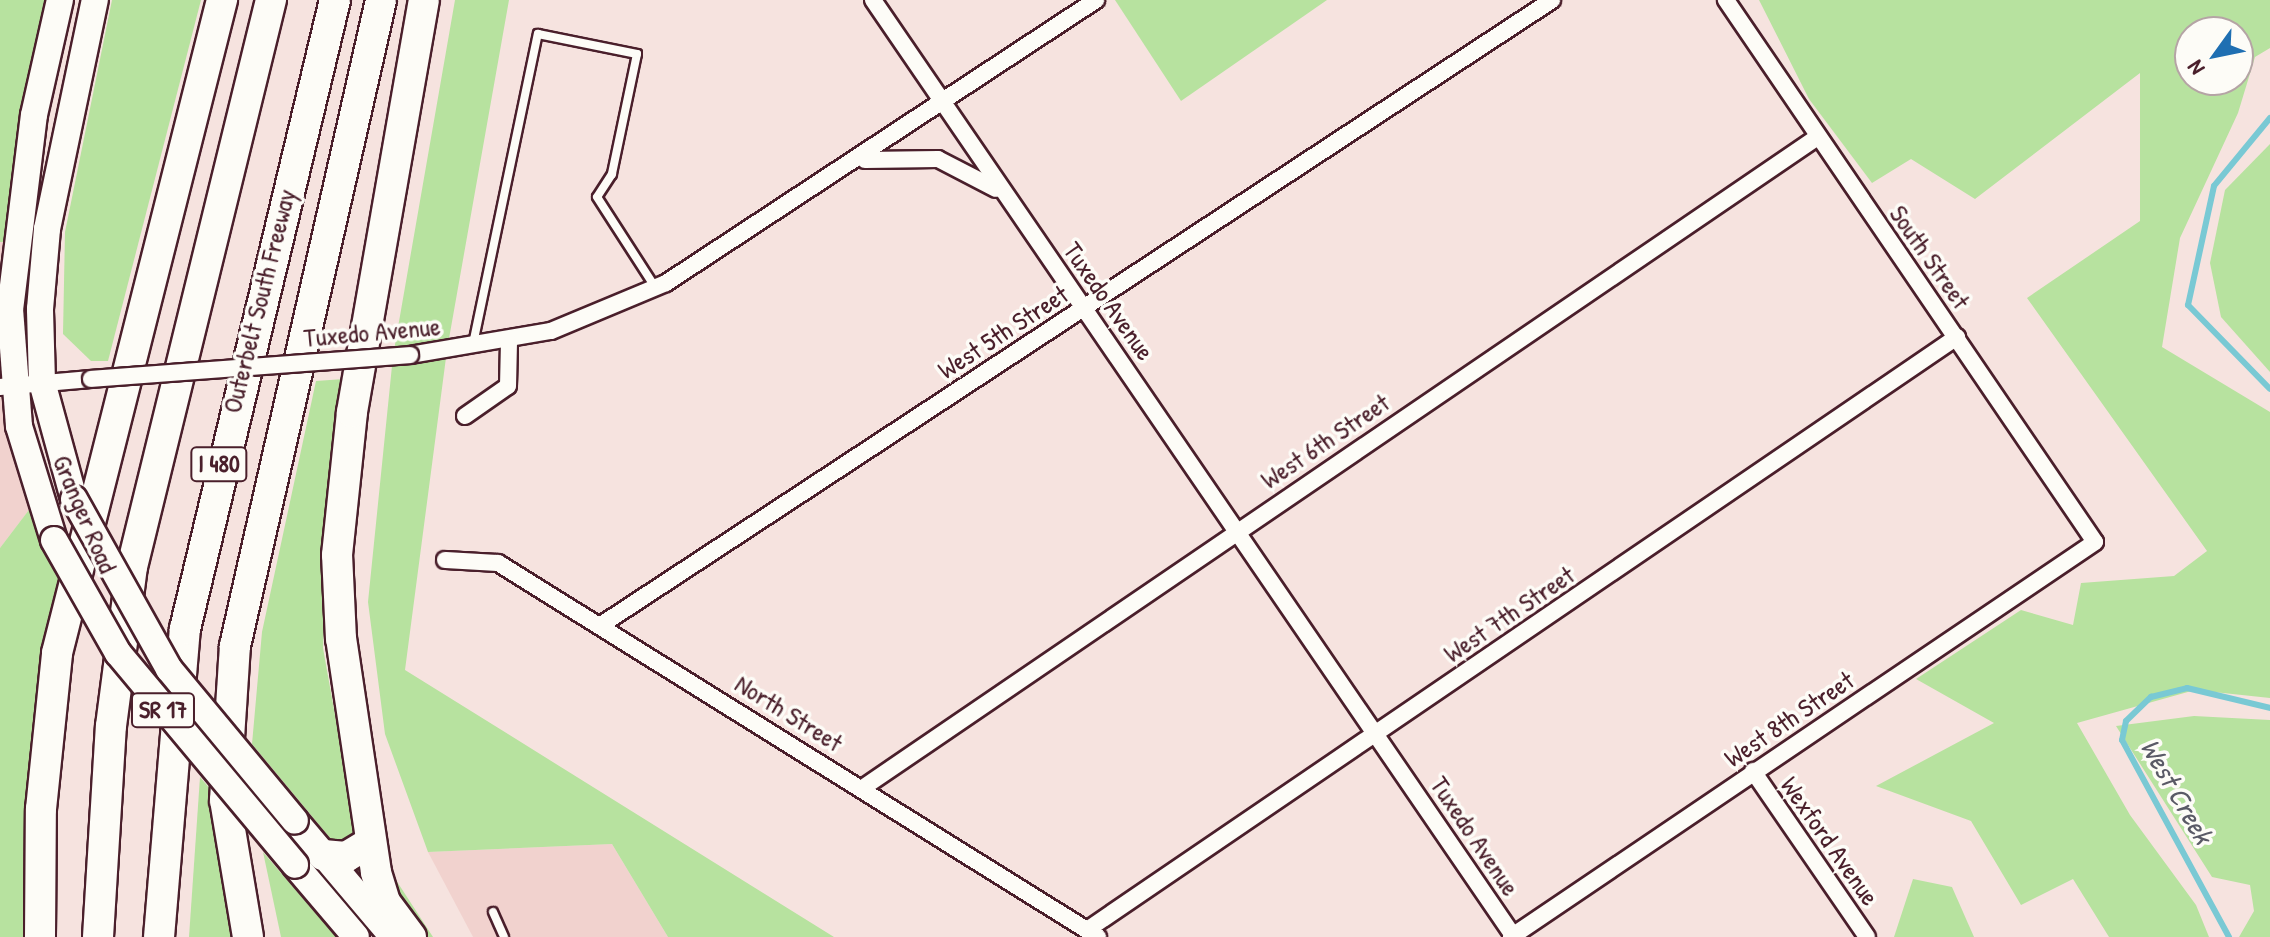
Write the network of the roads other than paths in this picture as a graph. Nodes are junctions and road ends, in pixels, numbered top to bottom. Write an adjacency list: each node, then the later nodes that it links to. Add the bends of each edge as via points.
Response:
1 (60, 0): 22 (main road, Granger Road / SR 17, via 15,242)
2 (95, 0): 21 (main road, Granger Road / SR 17, via 47,229)
3 (222, 0): 35 (highway, via 57,653 41,809)
4 (271, 0): 36 (highway, I 480, via 132,567 111,726)
5 (335, 0): 37 (highway, Outerbelt South Freeway / I 480, via 185,629)
6 (381, 0): 38 (highway, via 235,646 225,800)
7 (424, 0): 31 (highway, via 338,533 341,639)
8 (873, 0): 12 (street)
9 (1096, 0): 12 (street)
10 (1552, 0): 17 (street, West 5th Street)
11 (1726, 0): 13 (street, South Street)
12 (944, 105): 14 (street, Tuxedo Avenue); 15 (street, Tuxedo Avenue)
13 (1816, 138): 18 (street, South Street); 24 (street, West 6th Street)
14 (845, 168): 15 (street, via 875,156 938,159 966,167); 16 (street, Tuxedo Avenue)
15 (1012, 204): 17 (street, Tuxedo Avenue)
16 (655, 288): 19 (street, Tuxedo Avenue, via 587,320); 20 (lane, via 597,197 612,174 637,54 538,34)
17 (1084, 308): 24 (street, Tuxedo Avenue); 27 (street, West 5th Street)
18 (1957, 337): 25 (street, South Street); 28 (street, West 7th Street)
19 (509, 342): 20 (street, Tuxedo Avenue); 23 (street, via 508,386)
20 (472, 347): 21 (street, Tuxedo Avenue, bridge)
21 (42, 382): 22 (street, Tuxedo Avenue); 32 (main road, Granger Road / SR 17, bridge, via 74,499 169,669 295,821)
22 (6, 387): 32 (main road, Granger Road / SR 17, bridge, via 54,540 118,653)
23 (465, 416)
24 (1239, 527): 28 (street, Tuxedo Avenue); 30 (street, West 6th Street)
25 (2095, 542): 29 (street, West 8th Street)
26 (445, 560): 27 (street, North Street, via 498,563)
27 (601, 625): 30 (street, North Street)
28 (1376, 733): 34 (street, West 7th Street); 43 (street, Tuxedo Avenue)
29 (1753, 771): 43 (street, West 8th Street); 44 (street, Wexford Avenue)
30 (864, 787): 34 (street, North Street)
31 (371, 842): 32 (highway, via 346,857); 41 (highway, via 385,902)
32 (309, 860): 39 (main road, Granger Road / SR 17); 40 (main road, Granger Road / SR 17)
33 (493, 912): 42 (lane)
34 (1093, 933)
35 (40, 937)
36 (98, 937)
37 (159, 937)
38 (248, 937)
39 (356, 937)
40 (393, 937)
41 (411, 937)
42 (504, 937)
43 (1512, 937)
44 (1867, 937)

